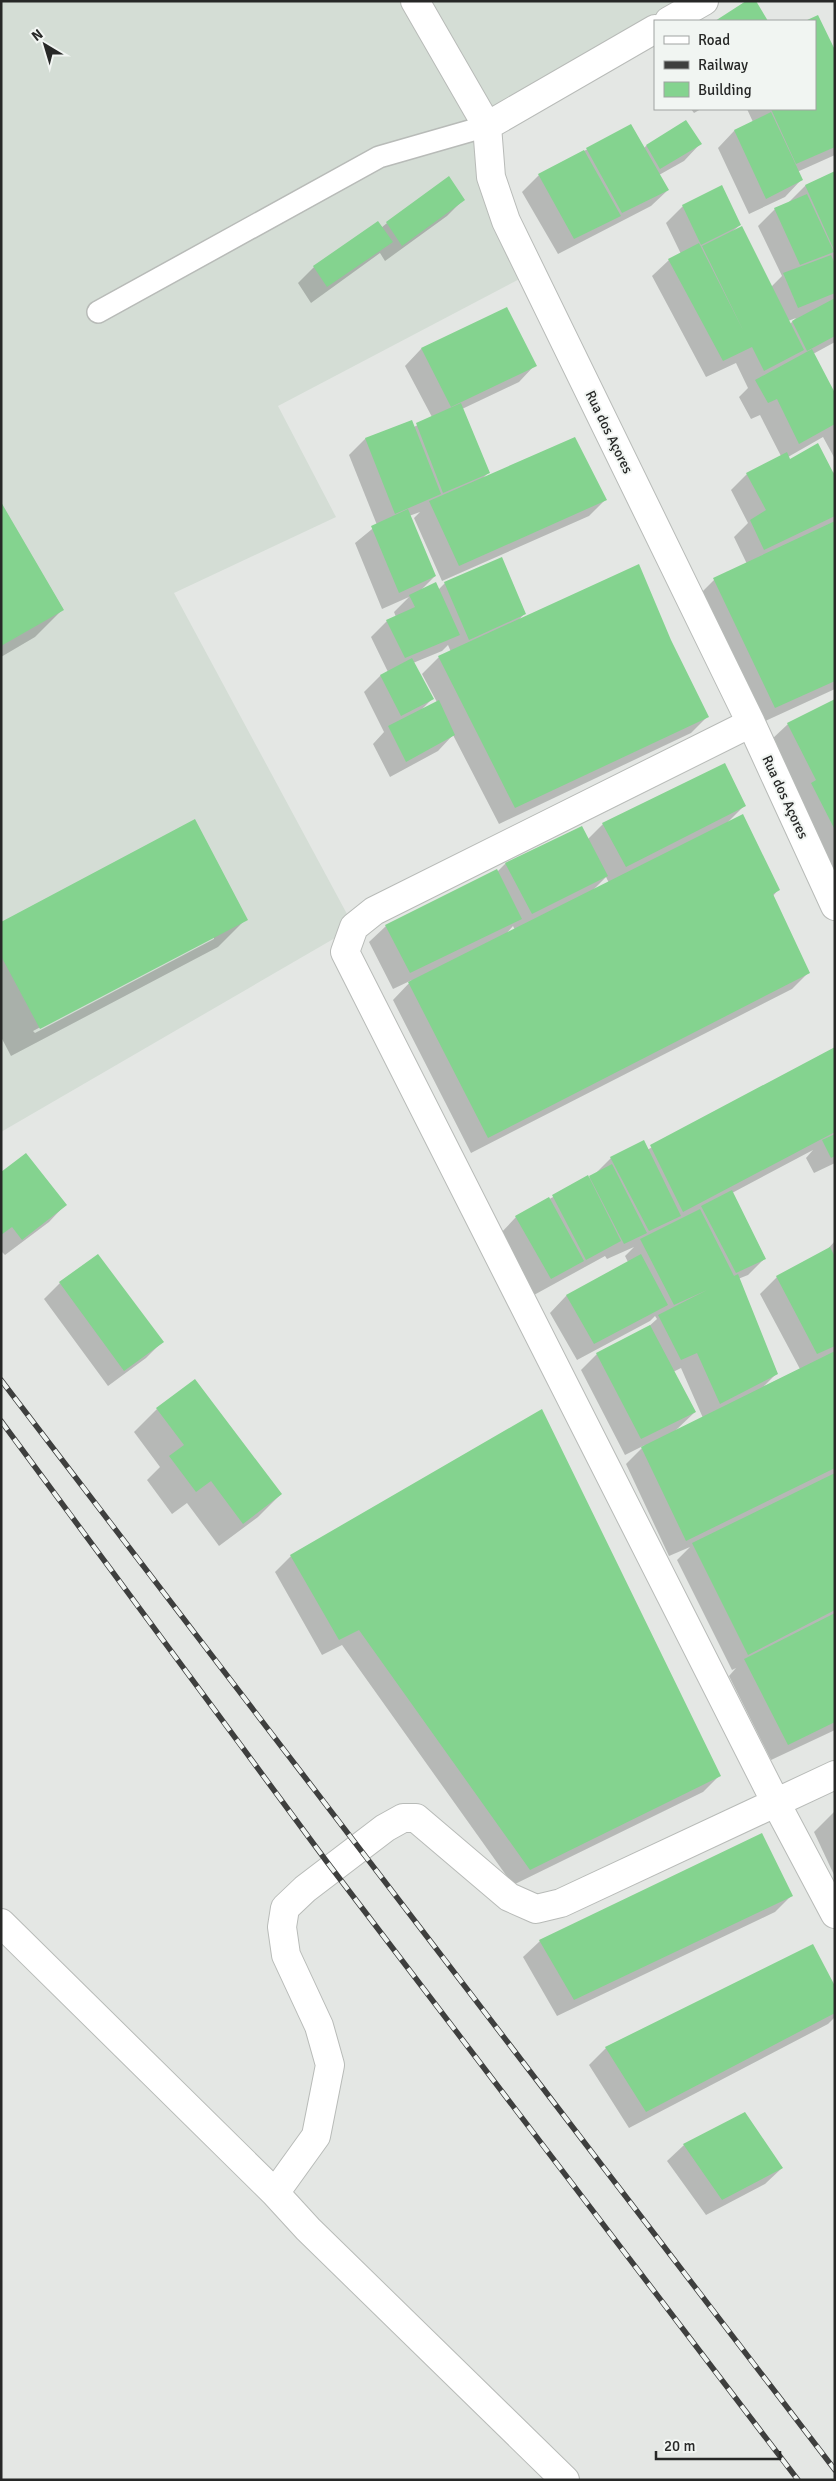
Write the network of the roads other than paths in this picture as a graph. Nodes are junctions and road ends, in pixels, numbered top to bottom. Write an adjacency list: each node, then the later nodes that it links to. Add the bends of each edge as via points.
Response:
1 (415, 1): 5 (street)
2 (704, 1): 3 (street)
3 (671, 20)
4 (654, 30): 5 (street)
5 (487, 126): 6 (lane, via 379,157); 7 (street, Rua dos Açores, via 490,177 506,222)
6 (98, 312)
7 (751, 723): 8 (street, Rua dos Açores); 10 (street, via 374,911 354,927 345,952)
8 (835, 906)
9 (835, 1776): 10 (street)
10 (776, 1803): 11 (street); 13 (street, via 561,1903 536,1909 509,1897 416,1818 403,1818 386,1828 325,1873 285,1908 282,1927 286,1955 319,2026 330,2065 316,2136)
11 (835, 1914)
12 (1, 1923): 13 (street)
13 (275, 2193): 14 (street)
14 (565, 2480)

